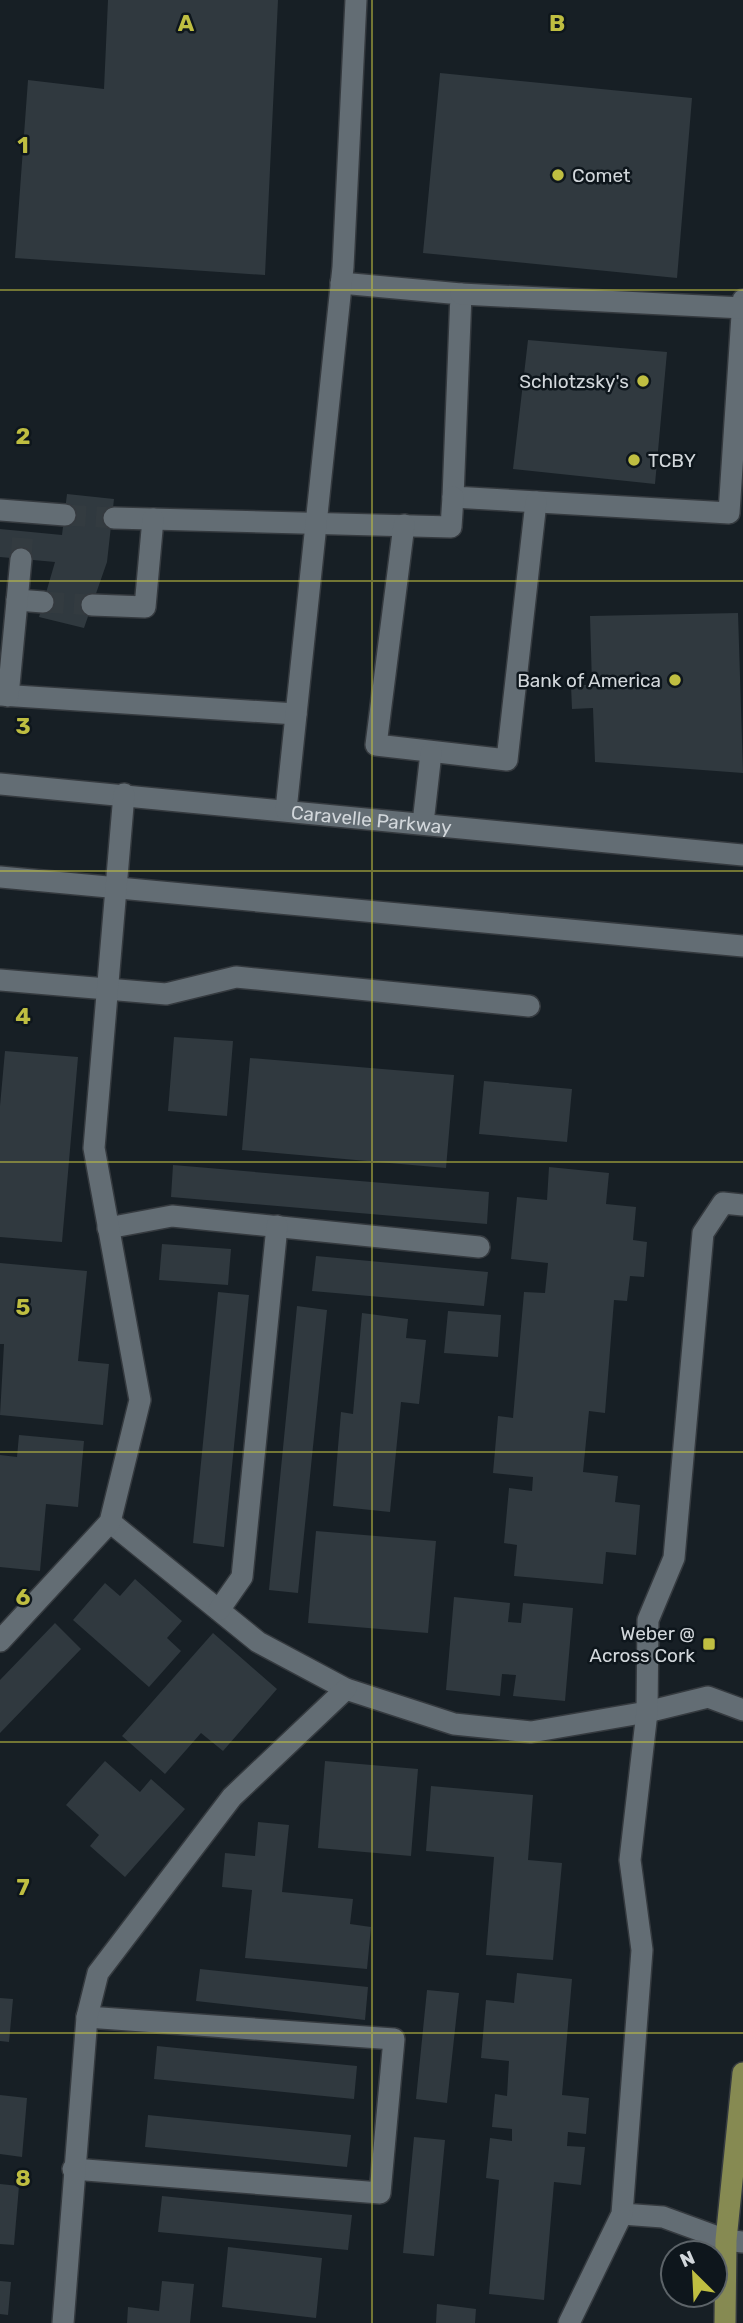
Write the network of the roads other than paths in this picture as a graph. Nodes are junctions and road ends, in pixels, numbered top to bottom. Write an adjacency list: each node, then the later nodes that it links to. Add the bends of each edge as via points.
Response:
1 (356, 0): 2 (street)
2 (341, 284): 3 (street); 13 (street)
3 (461, 294): 5 (street); 7 (street)
4 (743, 300): 5 (street)
5 (743, 308): 6 (street)
6 (737, 481): 8 (street, via 729,513)
7 (453, 497): 8 (street); 14 (street, via 451,527)
8 (536, 502): 21 (street, via 507,760)
9 (0, 510): 10 (street, via 24,521)
10 (65, 515)
11 (114, 518): 12 (street)
12 (153, 519): 13 (street); 18 (street, via 145,607)
13 (317, 523): 14 (street); 20 (street)
14 (404, 525): 21 (street, via 376,745)
15 (21, 559): 16 (street)
16 (17, 600): 17 (street); 19 (street)
17 (43, 602)
18 (92, 605)
19 (4, 695): 20 (street)
20 (296, 714): 24 (street)
21 (431, 753): 25 (street)
22 (0, 784): 23 (street, Caravelle Parkway)
23 (124, 794): 24 (street, Caravelle Parkway); 28 (street)
24 (286, 810): 25 (street, Caravelle Parkway)
25 (423, 823): 26 (street, Caravelle Parkway)
26 (743, 855)
27 (0, 877): 28 (street)
28 (117, 888): 29 (street); 31 (street)
29 (743, 946)
30 (0, 981): 31 (street)
31 (107, 990): 32 (street, via 166,994 236,977); 35 (street, via 94,1149)
32 (529, 1006)
33 (743, 1205): 42 (street, via 723,1203 703,1233 674,1558 648,1620)
34 (277, 1226): 35 (street, via 172,1216); 36 (street); 38 (street, via 242,1577)
35 (108, 1228): 37 (street, via 140,1400)
36 (479, 1247)
37 (110, 1522): 38 (street); 39 (street)
38 (219, 1610): 40 (street, via 258,1642)
39 (0, 1640)
40 (346, 1689): 42 (street, via 454,1724 531,1732); 43 (street, via 232,1797 98,1973)
41 (743, 1710): 42 (street, via 708,1697)
42 (647, 1712): 46 (street, via 630,1860 642,1950)
43 (87, 2017): 45 (street); 45 (street, via 394,2039 380,2193)
44 (743, 2073): 47 (main road)
45 (73, 2169): 48 (street)
46 (622, 2214): 47 (street, via 663,2217); 49 (street)
47 (735, 2241): 50 (main road)
48 (62, 2323)
49 (569, 2323)
50 (724, 2323)

